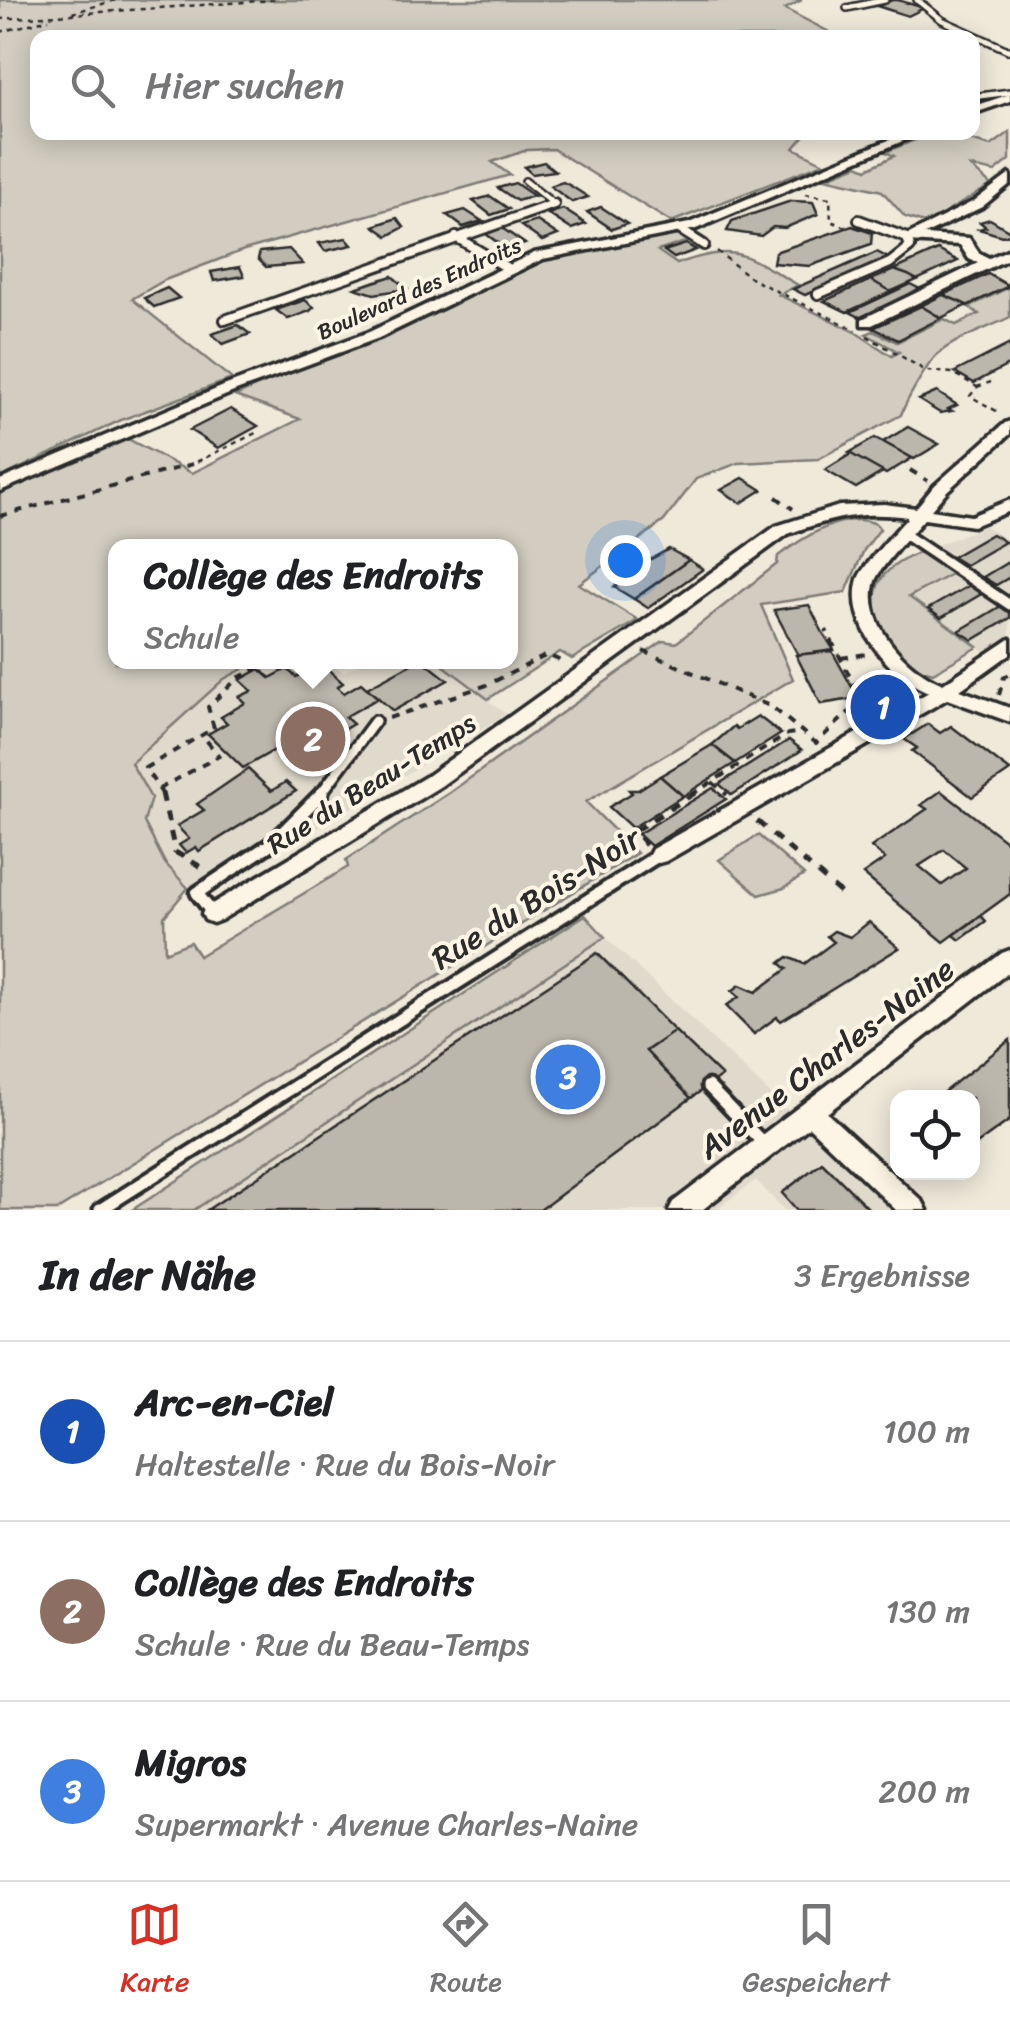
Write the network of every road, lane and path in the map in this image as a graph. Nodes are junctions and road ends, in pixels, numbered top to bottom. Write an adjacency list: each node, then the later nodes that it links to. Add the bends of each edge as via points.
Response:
1 (116, 0): 6 (path)
2 (274, 0): 6 (path)
3 (885, 0): 5 (lane)
4 (917, 0): 8 (lane)
5 (847, 8)
6 (64, 16): 7 (path); 9 (path)
7 (0, 19)
8 (964, 30)
9 (0, 32)
10 (980, 37): 11 (lane)
11 (1010, 51)
12 (1010, 95): 13 (lane); 14 (street)
13 (980, 97)
14 (980, 108)
15 (899, 140): 21 (street, Boulevard des Endroits)
16 (1010, 178): 23 (street, via 978,204)
17 (524, 181): 22 (lane, via 554,204)
18 (808, 196): 20 (path, via 830,198 831,221)
19 (860, 220): 23 (lane)
20 (847, 227)
21 (679, 229): 24 (lane); 27 (street, Boulevard des Endroits, via 539,256)
22 (456, 237): 27 (lane); 29 (lane)
23 (906, 238): 26 (street, via 964,242); 28 (lane, via 910,247 890,263)
24 (704, 245): 30 (path, via 752,279)
25 (1010, 253): 26 (street)
26 (988, 263): 30 (street)
27 (510, 269): 37 (street, Boulevard des Endroits, via 374,336)
28 (818, 294)
29 (225, 320)
30 (864, 329): 32 (path, via 926,371 953,374)
31 (990, 382): 32 (path)
32 (977, 387): 33 (path, via 970,396)
33 (1006, 420): 42 (street)
34 (258, 432): 41 (path, via 181,470)
35 (910, 470): 36 (path)
36 (923, 478)
37 (0, 486)
38 (776, 498): 40 (path)
39 (1010, 504): 42 (street, Rue du Beau-Temps, via 973,521)
40 (795, 510)
41 (0, 516)
42 (918, 517): 43 (street); 66 (street, Rue du Beau-Temps, via 884,509 839,511 782,530 434,780)
43 (904, 534): 44 (lane); 53 (street, via 867,578 865,605 886,651)
44 (1010, 605)
45 (826, 630): 49 (path)
46 (1010, 645): 53 (street, Rue du Bois-Noir)
47 (648, 653): 57 (path, via 772,708)
48 (867, 654): 49 (path)
49 (841, 658): 57 (path, via 862,700 816,743)
50 (567, 663): 55 (path, via 547,656)
51 (255, 669): 58 (path, via 208,707 214,728)
52 (1010, 674): 54 (path, via 1004,677)
53 (944, 692): 54 (street); 63 (street, Rue du Bois-Noir)
54 (1004, 708)
55 (396, 718)
56 (375, 720): 64 (lane, via 310,809)
57 (802, 732): 59 (path, via 788,734)
58 (202, 735): 60 (path, via 144,768); 60 (path, via 219,756)
59 (712, 782): 61 (path); 63 (path, via 634,832)
60 (159, 789): 64 (path, via 172,851 183,863 210,870)
61 (726, 794)
62 (763, 826): 65 (path)
63 (652, 849): 71 (lane, Rue du Bois-Noir)
64 (197, 894): 66 (lane)
65 (844, 896)
66 (213, 914)
67 (1010, 959): 69 (street, Avenue Charles-Naine)
68 (708, 1086): 70 (lane)
69 (810, 1112): 70 (street, Avenue Charles-Naine); 73 (street)
70 (764, 1145): 72 (street, Avenue Charles-Naine)
71 (100, 1210)
72 (682, 1210)
73 (914, 1210)

